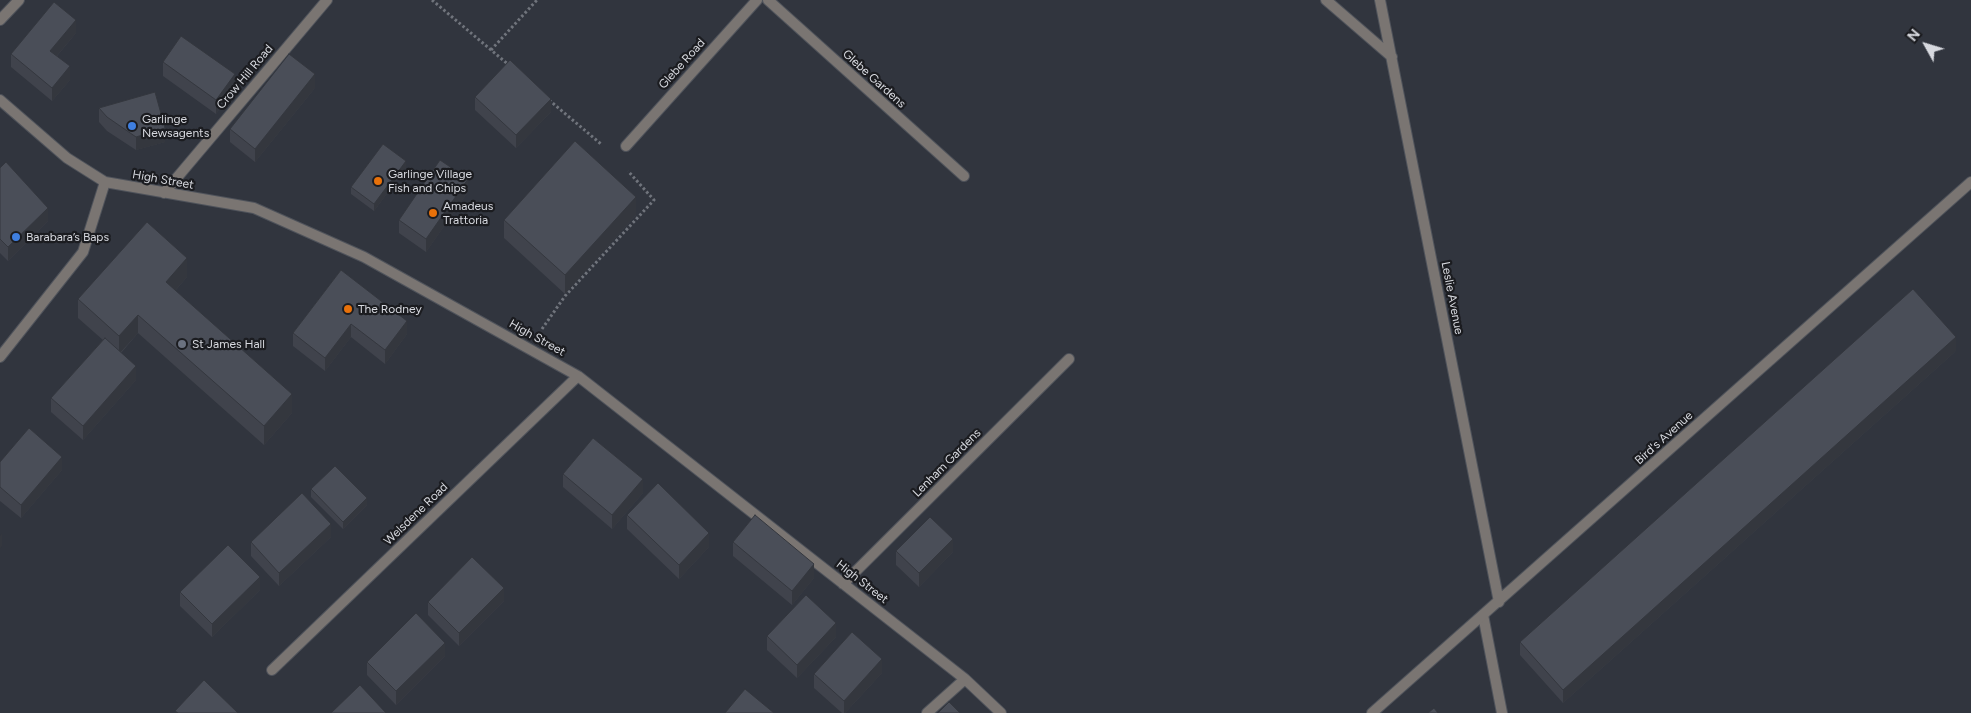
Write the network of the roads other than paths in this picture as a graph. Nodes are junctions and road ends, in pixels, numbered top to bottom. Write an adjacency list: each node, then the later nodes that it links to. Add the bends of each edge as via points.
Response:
1 (19, 0): 7 (street)
2 (327, 0): 14 (street, Crow Hill Road)
3 (757, 0): 10 (street, Glebe Road)
4 (768, 0): 11 (street, Glebe Gardens)
5 (1326, 0): 8 (street)
6 (1380, 0): 8 (street, Leslie Avenue)
7 (0, 20)
8 (1392, 57): 19 (street, Leslie Avenue)
9 (0, 100): 12 (street, High Street, via 67,158)
10 (626, 146)
11 (964, 176)
12 (106, 182): 14 (street, High Street); 15 (street, via 83,252)
13 (1971, 182): 19 (street, Bird's Avenue)
14 (164, 193): 17 (street, High Street, via 254,208 364,257)
15 (0, 357)
16 (1069, 359): 18 (street, Lenham Gardens)
17 (578, 376): 18 (street, High Street); 21 (street, Welsdene Road)
18 (843, 584): 22 (street, High Street)
19 (1499, 602): 20 (street, Bird's Avenue)
20 (1483, 615): 25 (street, Bird's Avenue); 26 (street)
21 (272, 670)
22 (965, 679): 23 (street); 24 (street, High Street)
23 (927, 713)
24 (1001, 713)
25 (1372, 713)
26 (1502, 713)

